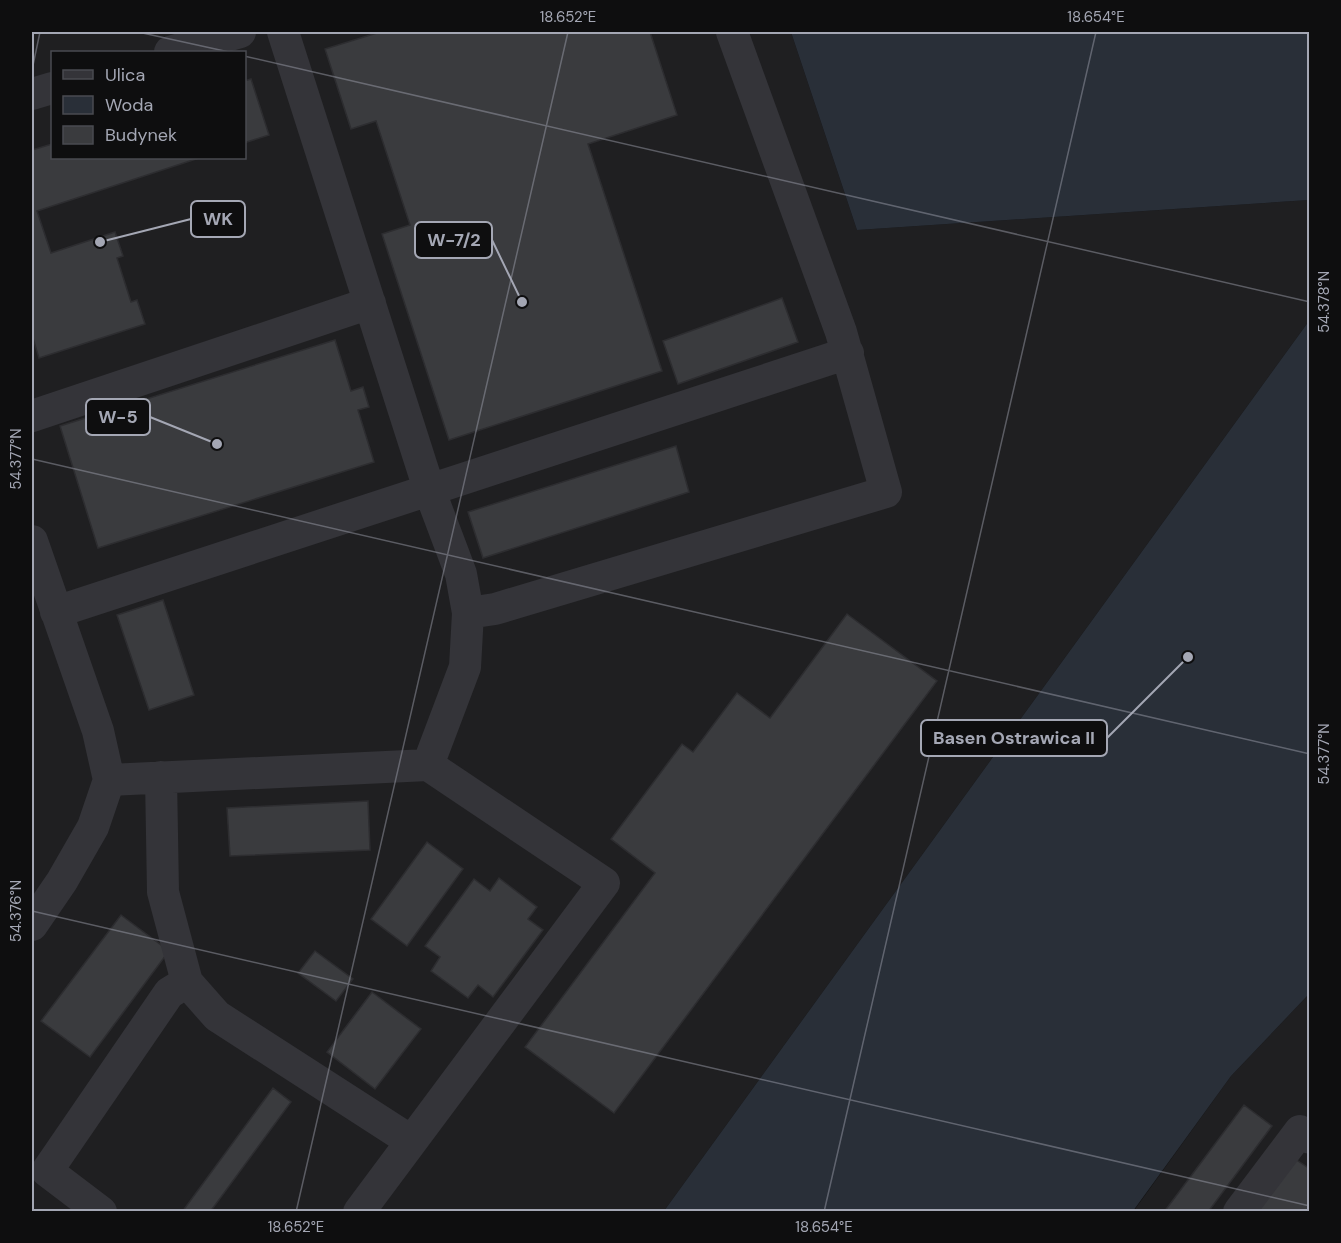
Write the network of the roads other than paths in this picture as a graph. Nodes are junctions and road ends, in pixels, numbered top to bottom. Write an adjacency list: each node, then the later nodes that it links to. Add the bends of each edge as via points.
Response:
1 (240, 32): 4 (lane)
2 (283, 32): 7 (lane)
3 (732, 32): 8 (lane)
4 (174, 51)
5 (51, 88): 6 (lane)
6 (32, 94)
7 (370, 303): 9 (lane); 10 (lane)
8 (848, 353): 10 (lane); 13 (lane, via 886,492 495,609)
9 (32, 416)
10 (429, 489): 12 (lane); 13 (lane, via 461,574)
11 (32, 541): 12 (lane)
12 (56, 612): 16 (lane, via 98,731)
13 (468, 613): 14 (lane, via 465,667)
14 (428, 765): 15 (lane); 20 (lane, via 604,883)
15 (161, 777): 16 (lane); 18 (lane, via 163,892)
16 (109, 780): 17 (lane, via 93,826)
17 (32, 925)
18 (187, 982): 20 (lane, via 217,1016); 21 (lane, via 169,993 47,1171)
19 (1310, 1138): 23 (lane, via 1300,1131)
20 (411, 1142): 22 (lane)
21 (101, 1212)
22 (359, 1212)
23 (1239, 1212)

